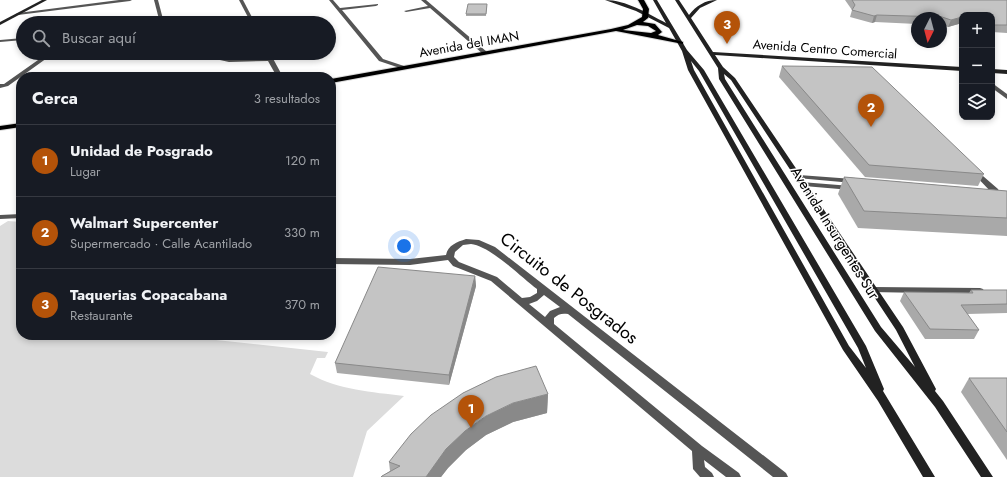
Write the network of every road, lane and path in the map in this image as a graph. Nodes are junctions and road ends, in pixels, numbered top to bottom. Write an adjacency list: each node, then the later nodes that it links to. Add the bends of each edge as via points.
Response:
1 (45, 0): 16 (main road)
2 (130, 0): 16 (street)
3 (156, 0): 18 (street)
4 (241, 0): 19 (street)
5 (331, 0): 14 (street)
6 (423, 0): 13 (street)
7 (607, 0): 17 (main road)
8 (641, 0): 17 (main road)
9 (655, 0): 23 (main road, Avenida Insurgentes Sur)
10 (677, 0): 20 (main road, Avenida Insurgentes Sur)
11 (715, 0): 20 (main road, via 698,7)
12 (376, 5): 14 (street)
13 (431, 7): 15 (street); 31 (street)
14 (339, 10): 34 (street, via 381,60)
15 (406, 11)
16 (18, 14): 22 (main road)
17 (646, 14): 21 (main road, Avenida del IMAN, via 645,18); 23 (main road)
18 (160, 16)
19 (249, 16)
20 (689, 18): 30 (main road, Avenida Insurgentes Sur)
21 (636, 23): 24 (main road, Avenida del IMAN); 25 (main road, via 656,27 659,32)
22 (0, 24)
23 (671, 27): 28 (main road, Avenida Insurgentes Sur)
24 (611, 31): 25 (main road, Avenida del IMAN); 31 (main road, Avenida del IMAN)
25 (653, 35): 28 (main road, Avenida del IMAN)
26 (16, 40): 27 (street)
27 (0, 41)
28 (681, 43): 29 (main road, Avenida Insurgentes Sur)
29 (685, 51): 62 (main road, Avenida Insurgentes Sur, via 691,70 846,348); 62 (main road, Avenida Insurgentes Sur, via 701,70 863,348)
30 (711, 53): 35 (main road, Avenida Insurgentes Sur); 36 (main road, Avenida Centro Comercial, via 864,66)
31 (485, 54): 34 (main road, Avenida del IMAN)
32 (41, 60): 38 (street)
33 (271, 60): 39 (street)
34 (405, 68): 42 (main road, Avenida del IMAN)
35 (721, 68): 49 (main road, Avenida Insurgentes Sur, via 733,79); 63 (main road, Avenida Insurgentes Sur, via 722,79 878,329)
36 (959, 69)
37 (995, 71): 40 (main road)
38 (24, 72)
39 (277, 72)
40 (1007, 72)
41 (16, 78): 43 (street)
42 (336, 80)
43 (0, 86)
44 (995, 88): 45 (street)
45 (1007, 97)
46 (16, 126): 47 (main road)
47 (0, 128)
48 (967, 164): 51 (street, via 998,192)
49 (799, 177): 50 (main road, Avenida Insurgentes Sur); 50 (street, via 860,185)
50 (804, 184): 57 (main road, Avenida Insurgentes Sur)
51 (981, 190)
52 (16, 216): 53 (street)
53 (0, 217)
54 (450, 257): 55 (street, via 410,262); 56 (street, Circuito de Posgrados, via 451,251 461,242 482,242); 59 (street, via 456,264 494,279)
55 (336, 261)
56 (541, 287): 59 (street, via 541,293 537,298 529,301); 60 (street, Circuito de Posgrados)
57 (874, 290): 58 (street); 63 (main road, Avenida Insurgentes Sur, via 900,329)
58 (992, 291)
59 (520, 300): 61 (street)
60 (571, 311): 61 (street, via 562,310 554,313 549,318); 65 (street, Circuito de Posgrados)
61 (549, 324): 64 (street)
62 (882, 398): 69 (main road, Avenida Insurgentes Sur)
63 (939, 404): 70 (main road, Avenida Insurgentes Sur)
64 (698, 448): 66 (street, via 699,469); 67 (street)
65 (770, 472): 68 (street, Circuito de Posgrados)
66 (708, 477)
67 (735, 477)
68 (782, 477)
69 (929, 477)
70 (987, 477)

